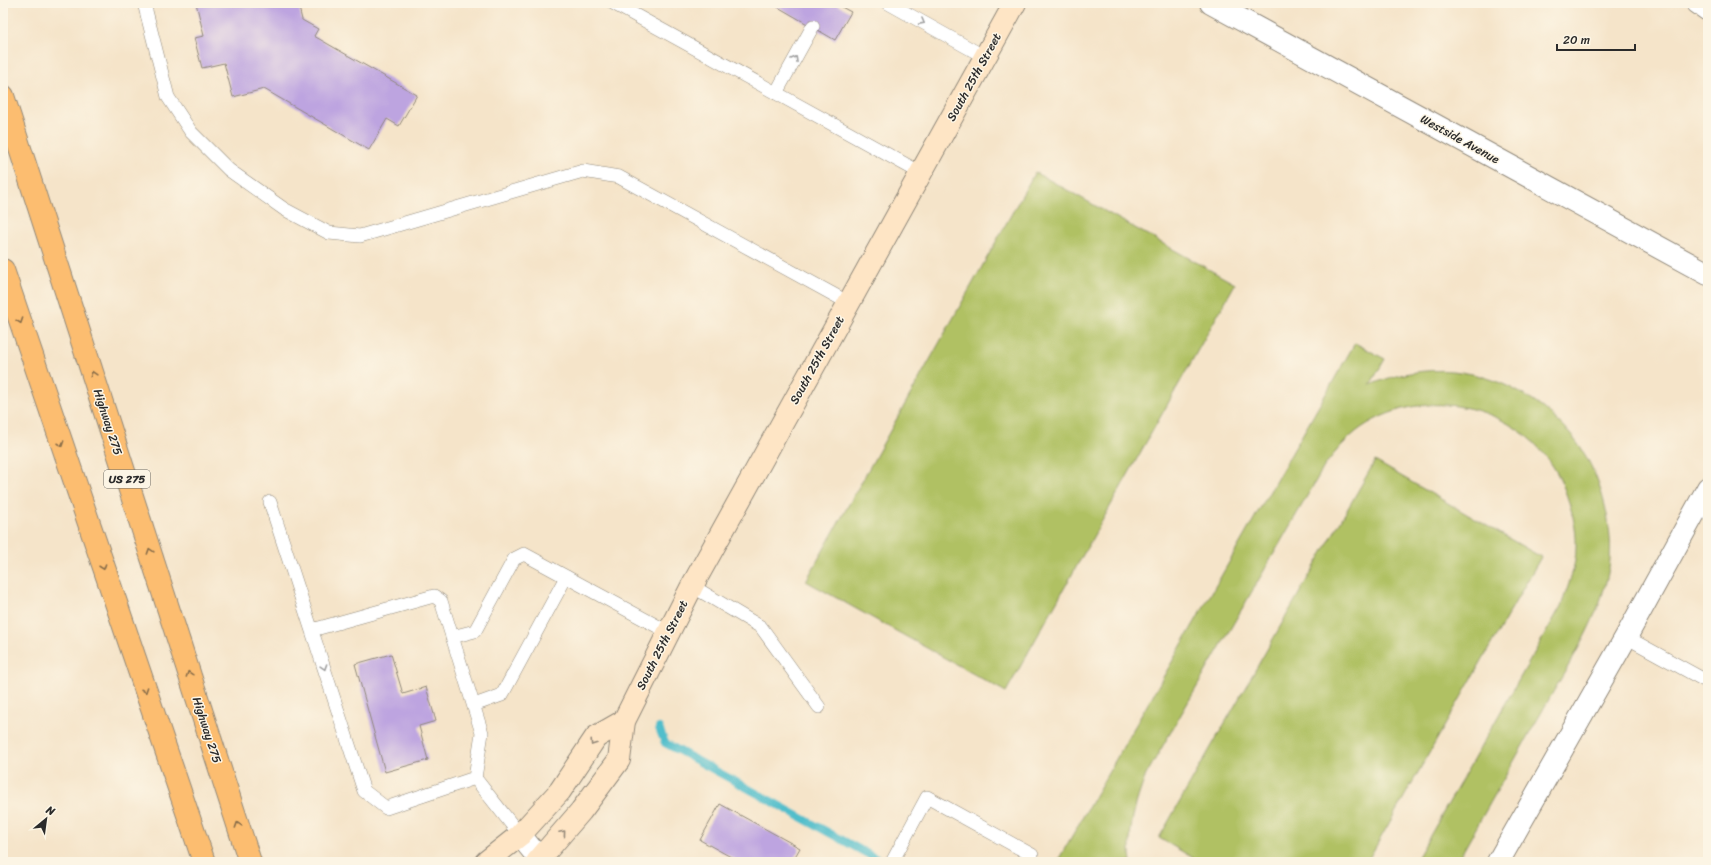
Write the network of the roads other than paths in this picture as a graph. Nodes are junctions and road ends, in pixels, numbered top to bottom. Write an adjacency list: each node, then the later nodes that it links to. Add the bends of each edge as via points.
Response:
1 (144, 3): 15 (lane, via 168,97 191,132 229,170 284,208 329,233 360,236 583,171 619,177)
2 (613, 3): 10 (lane)
3 (888, 3): 9 (lane, one-way to 9)
4 (1015, 3): 9 (main road, South 25th Street)
5 (1211, 3): 14 (street, Westside Avenue)
6 (1698, 3): 7 (street)
7 (1708, 10)
8 (814, 26): 10 (lane, one-way to 8)
9 (985, 57): 12 (main road, South 25th Street)
10 (776, 92): 12 (lane)
11 (3, 96): 33 (highway, Highway 275 / US 275, one-way to 11)
12 (921, 173): 15 (main road, South 25th Street)
13 (3, 270): 32 (highway, one-way to 32)
14 (1708, 274)
15 (849, 303): 19 (main road, South 25th Street)
16 (1708, 488): 23 (street)
17 (270, 502): 20 (lane)
18 (566, 577): 21 (lane); 22 (lane, via 524,554 514,559 475,631); 25 (lane, via 502,696)
19 (692, 586): 21 (main road, South 25th Street); 26 (lane, via 761,627)
20 (312, 630): 22 (lane, via 434,596 441,600); 28 (lane, one-way to 28, via 364,791 386,808)
21 (668, 632): 27 (main road, South 25th Street)
22 (452, 637): 25 (lane)
23 (1626, 637): 24 (lane); 36 (street)
24 (1708, 682)
25 (474, 705): 28 (lane, via 482,733)
26 (819, 706)
27 (624, 721): 29 (main road, one-way to 29, via 596,737 560,791); 31 (main road, South 25th Street, one-way to 27, via 619,760)
28 (475, 778): 29 (lane)
29 (520, 835): 31 (street); 34 (main road)
30 (1032, 855): 35 (lane, via 927,797)
31 (540, 861)
32 (204, 862)
33 (250, 862)
34 (486, 862)
35 (892, 862)
36 (1498, 862)

